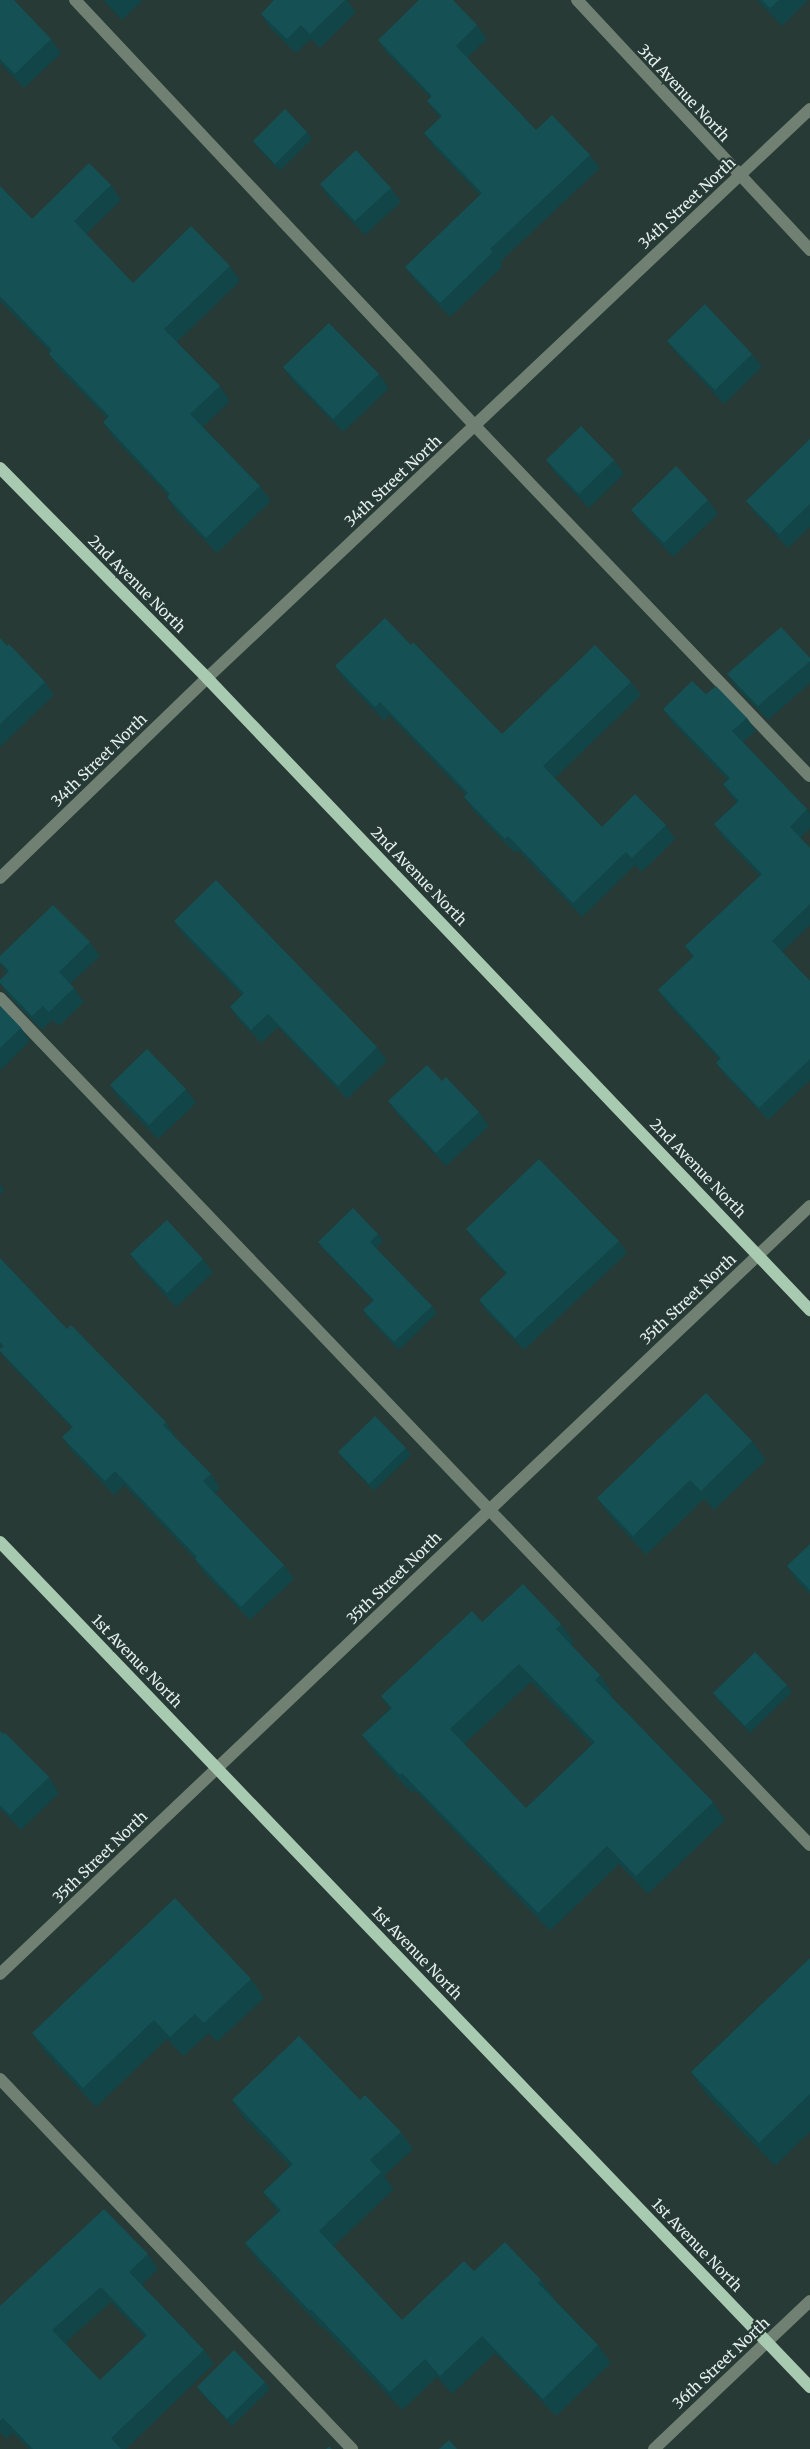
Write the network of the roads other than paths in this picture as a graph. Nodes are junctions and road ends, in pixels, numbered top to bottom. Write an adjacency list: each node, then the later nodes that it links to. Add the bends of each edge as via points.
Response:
1 (75, 0): 6 (street)
2 (577, 0): 4 (street, 3rd Avenue North)
3 (810, 109): 4 (street, 34th Street North)
4 (739, 176): 5 (street, 3rd Avenue North); 6 (street, 34th Street North)
5 (810, 250)
6 (475, 426): 8 (street, 34th Street North); 9 (street)
7 (0, 468): 8 (main road, 2nd Avenue North)
8 (207, 678): 10 (street, 34th Street North); 13 (main road, 2nd Avenue North)
9 (810, 776)
10 (0, 878)
11 (0, 998): 15 (street)
12 (810, 1206): 13 (street, 35th Street North)
13 (758, 1255): 14 (main road, 2nd Avenue North); 15 (street, 35th Street North)
14 (810, 1310)
15 (488, 1511): 17 (street, 35th Street North); 18 (street)
16 (0, 1542): 17 (main road, 1st Avenue North)
17 (218, 1768): 19 (street, 35th Street North); 22 (main road, 1st Avenue North)
18 (810, 1845)
19 (0, 1974)
20 (0, 2079): 24 (street)
21 (810, 2301): 22 (street, 36th Street North)
22 (768, 2342): 23 (main road, 1st Avenue North); 25 (street, 36th Street North)
23 (810, 2387)
24 (352, 2449)
25 (654, 2449)

